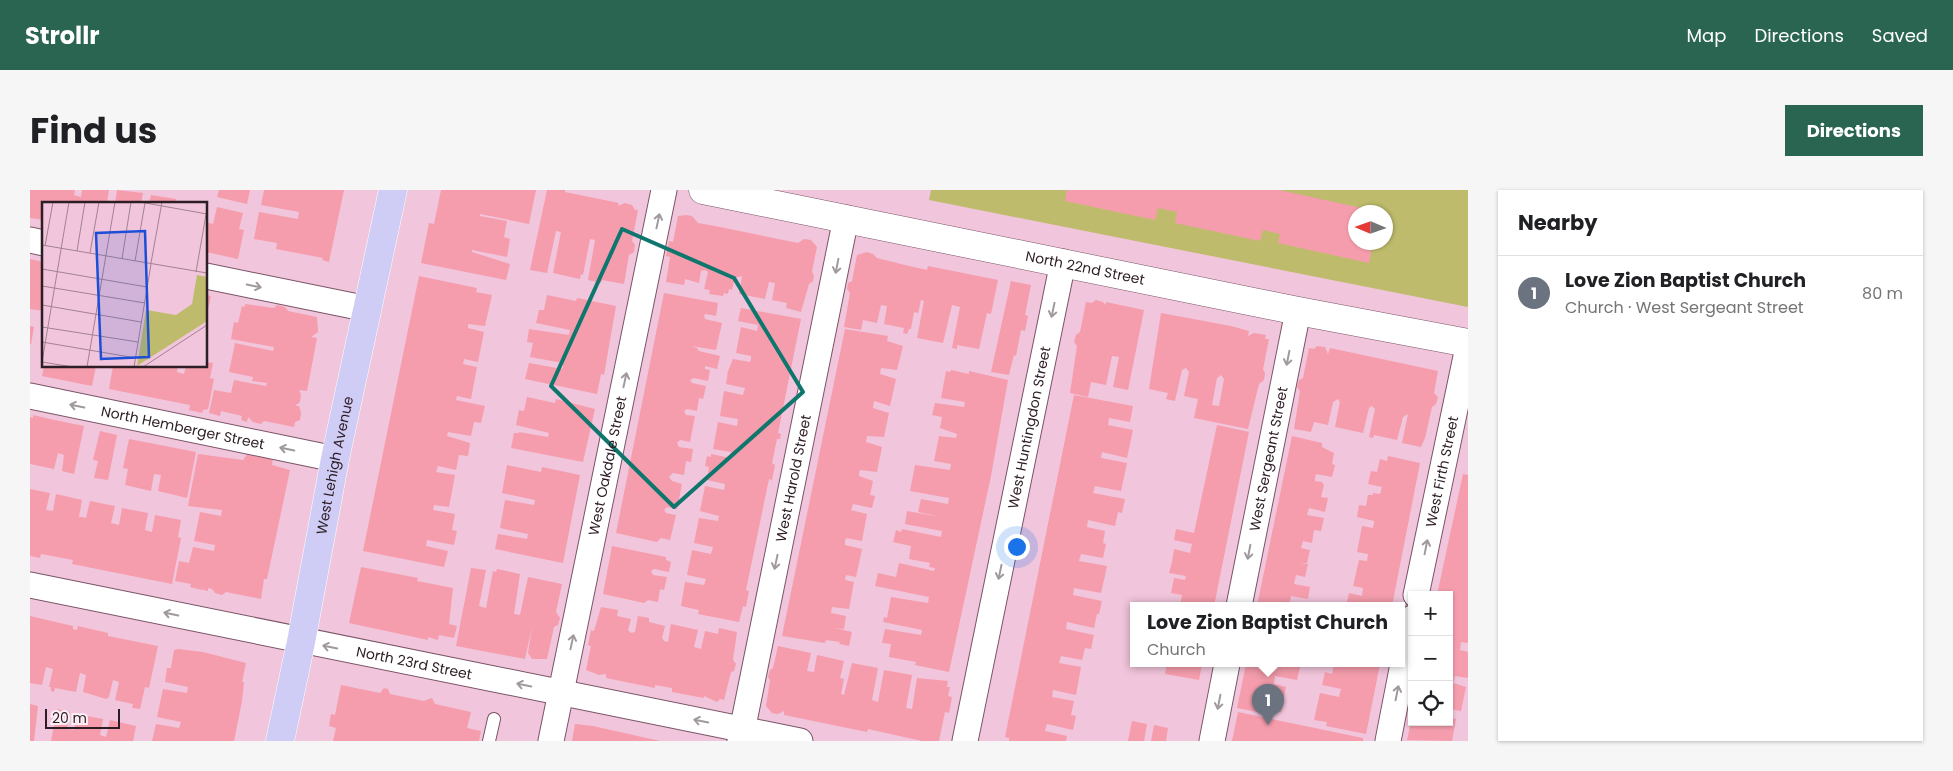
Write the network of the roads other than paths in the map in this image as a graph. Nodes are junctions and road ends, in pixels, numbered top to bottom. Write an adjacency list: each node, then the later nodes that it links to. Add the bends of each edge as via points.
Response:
1 (393, 190): 8 (main road, West Lehigh Avenue)
2 (664, 190): 22 (street, West Oakdale Street, one-way to 2)
3 (704, 190): 4 (main road, North 22nd Street)
4 (775, 197): 5 (main road, North 22nd Street)
5 (846, 218): 6 (main road, North 22nd Street); 24 (street, West Harold Street, one-way to 24)
6 (1063, 262): 9 (main road, North 22nd Street); 29 (street, West Huntingdon Street, one-way to 29)
7 (208, 276): 8 (street, one-way to 8)
8 (368, 309): 13 (main road, West Lehigh Avenue)
9 (1298, 311): 10 (main road, North 22nd Street); 16 (street, West Sergeant Street, one-way to 16)
10 (1468, 343)
11 (1468, 347): 15 (street, West Firth Street, one-way to 11)
12 (30, 396): 13 (street, North Hemberger Street, one-way to 12)
13 (335, 459): 18 (main road, West Lehigh Avenue)
14 (30, 585): 18 (street, North 23rd Street, one-way to 14)
15 (1417, 591)
16 (1240, 602)
17 (1408, 636): 19 (street, one-way to 17)
18 (301, 642): 22 (street, North 23rd Street, one-way to 18); 25 (main road, West Lehigh Avenue)
19 (1405, 654)
20 (1226, 667): 30 (street, one-way to 30)
21 (1402, 667): 31 (street, one-way to 21)
22 (561, 692): 24 (street, North 23rd Street, one-way to 22); 27 (street, West Oakdale Street)
23 (494, 719): 26 (lane)
24 (741, 735): 28 (street, North 23rd Street)
25 (280, 741)
26 (489, 741)
27 (551, 741)
28 (800, 741)
29 (966, 741)
30 (1212, 741)
31 (1388, 741)

